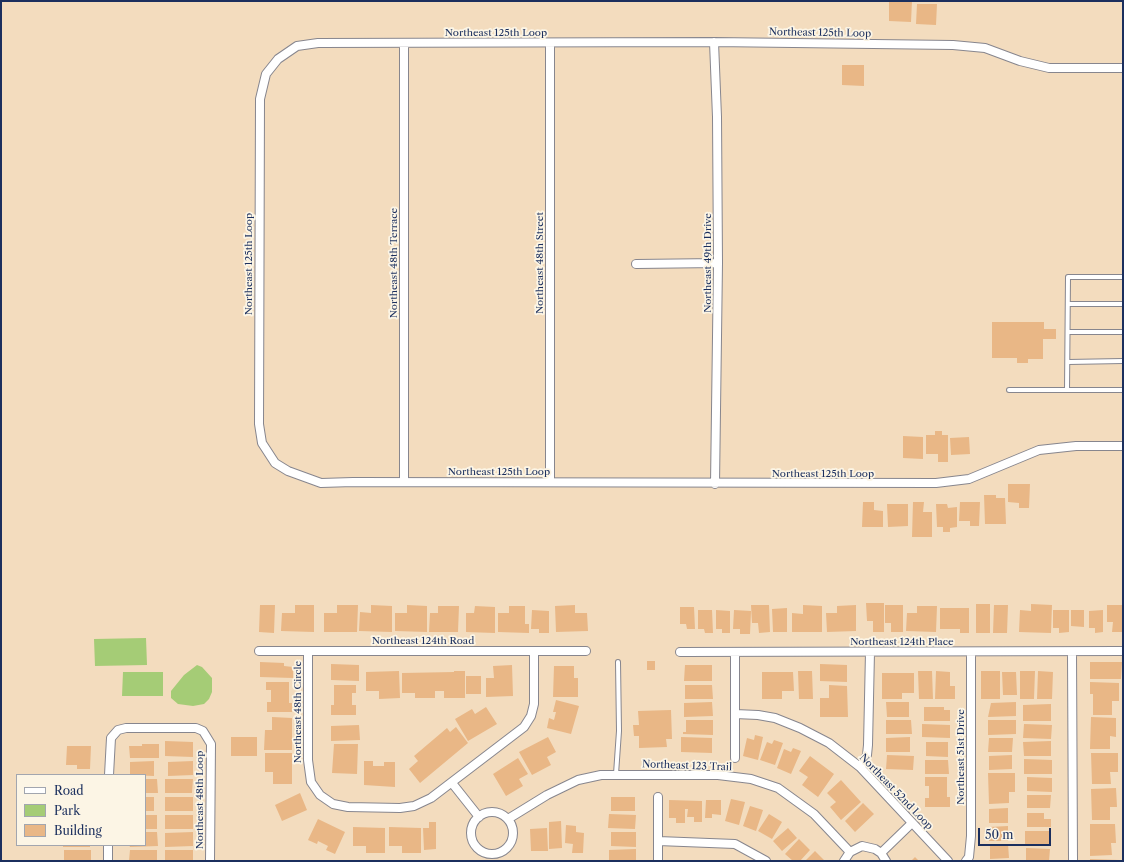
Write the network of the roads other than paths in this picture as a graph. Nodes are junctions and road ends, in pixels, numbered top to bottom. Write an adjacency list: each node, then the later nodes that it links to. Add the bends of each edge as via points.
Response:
1 (714, 42): 3 (street, Northeast 125th Loop); 4 (street, Northeast 125th Loop, via 967,46 985,48 1049,68); 6 (street, Northeast 49th Drive)
2 (404, 43): 3 (street, Northeast 125th Loop); 18 (street, Northeast 48th Terrace); 18 (street, Northeast 125th Loop, via 318,43 297,46 278,59 266,74 260,99 258,424 262,443 275,463 288,471 321,484)
3 (550, 43): 19 (street, Northeast 48th Street)
4 (1123, 68)
5 (636, 264): 6 (street)
6 (718, 264): 20 (street, Northeast 49th Drive)
7 (1123, 277): 8 (lane, via 1068,277)
8 (1068, 304): 9 (lane); 10 (lane)
9 (1123, 304)
10 (1068, 332): 11 (lane); 13 (lane)
11 (1123, 332)
12 (1123, 361): 13 (lane)
13 (1068, 362): 15 (lane)
14 (1009, 390): 15 (lane)
15 (1067, 390): 16 (lane)
16 (1123, 390)
17 (1123, 446): 20 (street, Northeast 125th Loop, via 1076,446 1039,450 1006,462 987,473 951,482)
18 (404, 482): 19 (street, Northeast 125th Loop)
19 (550, 482): 20 (street, Northeast 125th Loop)
20 (715, 484)
21 (259, 651): 22 (street, Northeast 124th Road)
22 (308, 651): 23 (street, Northeast 124th Road); 37 (street, Northeast 48th Circle, via 308,760 311,782 320,795 333,804 348,807 407,807 431,798)
23 (534, 651): 24 (street, Northeast 124th Road); 37 (street, Northeast 48th Circle, via 534,704 524,728)
24 (586, 651)
25 (1123, 651): 30 (street, Northeast 124th Place)
26 (680, 652): 27 (street, Northeast 124th Place)
27 (735, 652): 28 (street, Northeast 124th Place); 32 (street)
28 (870, 652): 29 (street, Northeast 124th Place); 34 (street, via 868,745 867,754)
29 (971, 652): 30 (street, Northeast 124th Place); 54 (street, Northeast 51st Drive, via 971,836 969,857)
30 (1072, 653): 55 (street)
31 (618, 662): 36 (lane, via 619,730)
32 (735, 714): 33 (street); 34 (street, Northeast 52nd Loop, via 758,715 800,728 829,743)
33 (735, 758)
34 (860, 767): 41 (street, Northeast 52nd Loop)
35 (109, 774): 48 (street, Northeast 48th Loop, via 111,738 118,730 196,728 203,731 210,744)
36 (616, 774): 40 (street, Northeast 123 Trail, via 578,780); 44 (street, Northeast 123 Trail, via 718,775 751,779 778,788 798,802 814,814)
37 (452, 782): 39 (street)
38 (658, 797): 42 (street)
39 (478, 817): 40 (street, via 497,812); 46 (street, via 472,827 472,838 478,848)
40 (508, 819): 46 (street, via 513,831 510,843)
41 (912, 823): 45 (street); 53 (street, Northeast 52nd Loop)
42 (658, 841): 49 (street); 50 (street, via 735,844)
43 (108, 846): 47 (street)
44 (850, 852): 45 (street, via 856,848 869,846); 51 (street)
45 (881, 852): 52 (street)
46 (496, 857)
47 (108, 861)
48 (210, 861)
49 (658, 861)
50 (766, 861)
51 (844, 861)
52 (886, 861)
53 (948, 861)
54 (966, 861)
55 (1073, 861)

